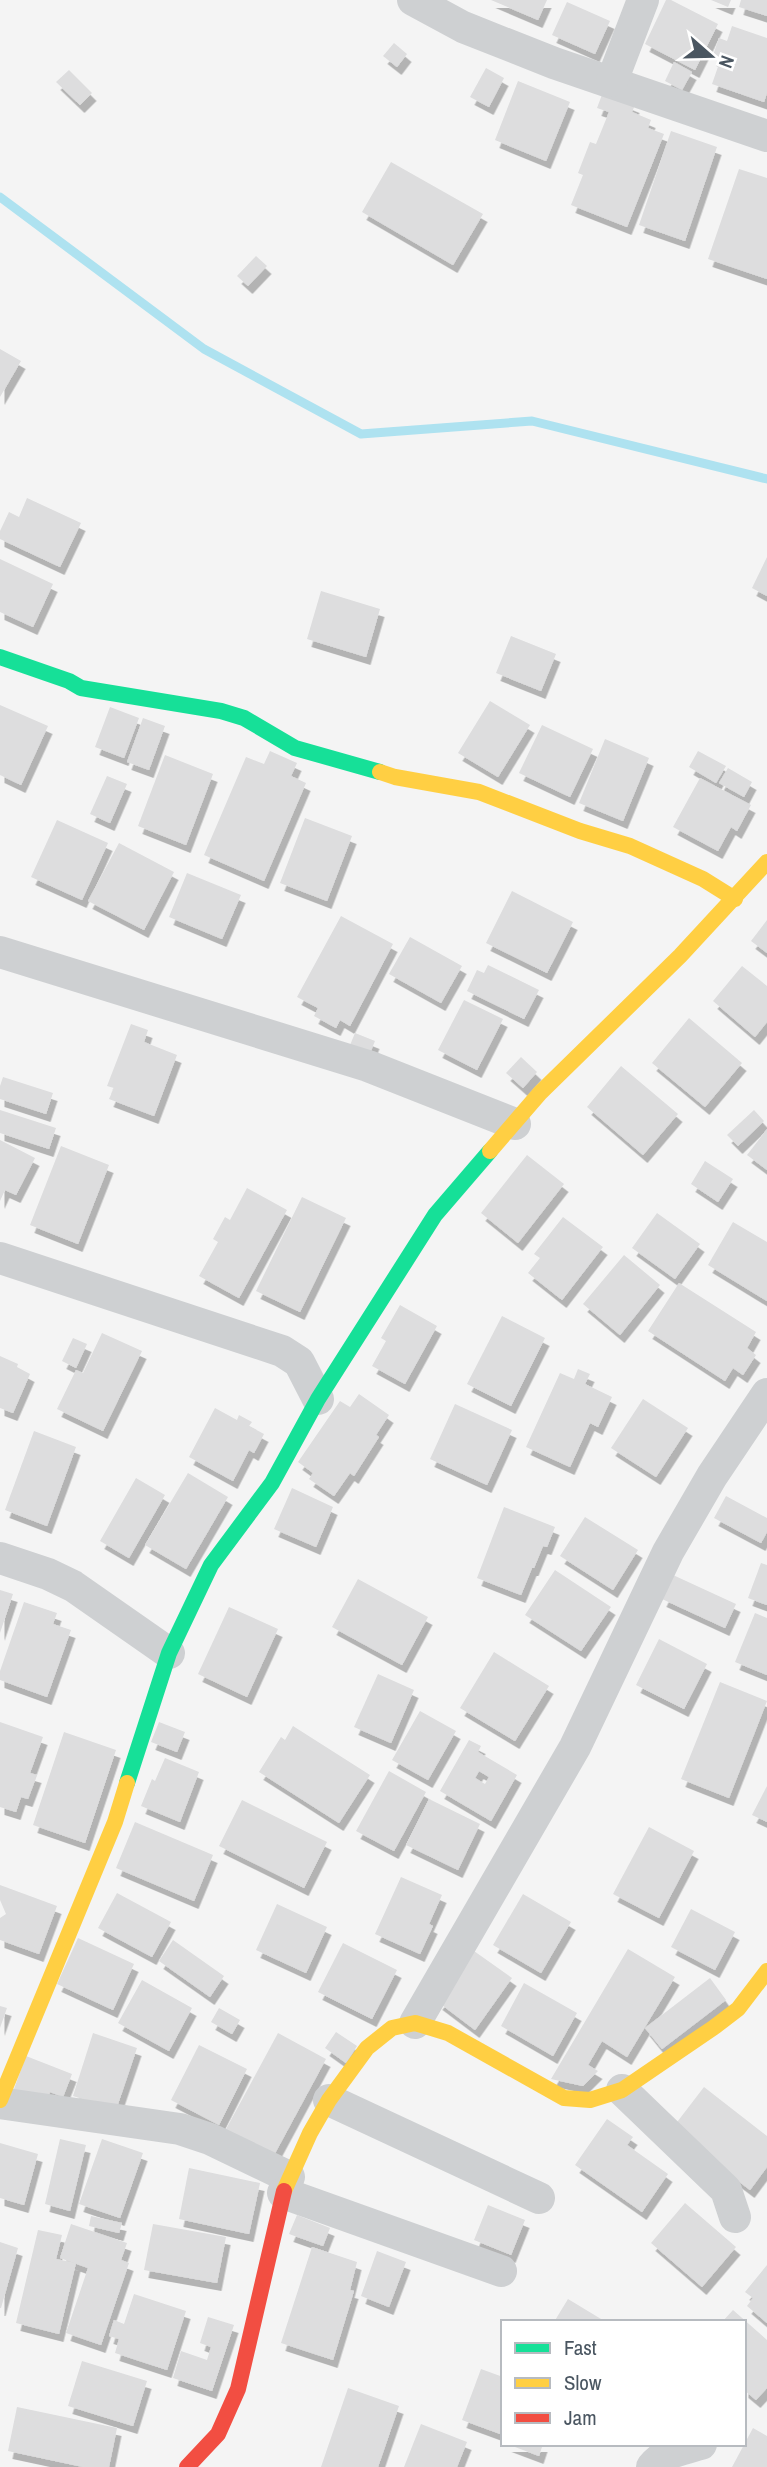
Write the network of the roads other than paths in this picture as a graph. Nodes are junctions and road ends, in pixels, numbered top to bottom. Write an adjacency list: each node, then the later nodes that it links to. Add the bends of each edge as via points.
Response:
1 (413, 0): 3 (street, via 463,27)
2 (643, 0): 3 (street)
3 (612, 81): 4 (street)
4 (767, 136)
5 (0, 657): 7 (street, via 91,691 244,718 295,748 325,758 479,792 630,846)
6 (767, 862): 7 (street)
7 (736, 899): 9 (street, via 540,1093)
8 (0, 952): 9 (street, via 368,1066)
9 (515, 1124): 12 (street, via 435,1215)
10 (0, 1258): 12 (street, via 282,1351 299,1362)
11 (767, 1394): 16 (street, via 668,1552 575,1747)
12 (318, 1399): 14 (street, via 272,1483 211,1565)
13 (0, 1558): 14 (street, via 73,1587)
14 (169, 1653): 19 (street, via 115,1822)
15 (767, 1972): 17 (street, via 738,2009)
16 (415, 2023): 17 (street, via 448,2033 564,2098 590,2100); 18 (street, via 391,2028 367,2048)
17 (622, 2090): 22 (street, via 726,2190)
18 (330, 2100): 20 (street); 21 (street)
19 (0, 2101): 20 (street, via 180,2129 210,2139)
20 (286, 2185): 23 (street); 25 (street, via 238,2389 218,2434)
21 (539, 2198)
22 (735, 2217)
23 (502, 2271)
24 (695, 2446): 26 (street, via 658,2459)
25 (190, 2466)
26 (652, 2467)

